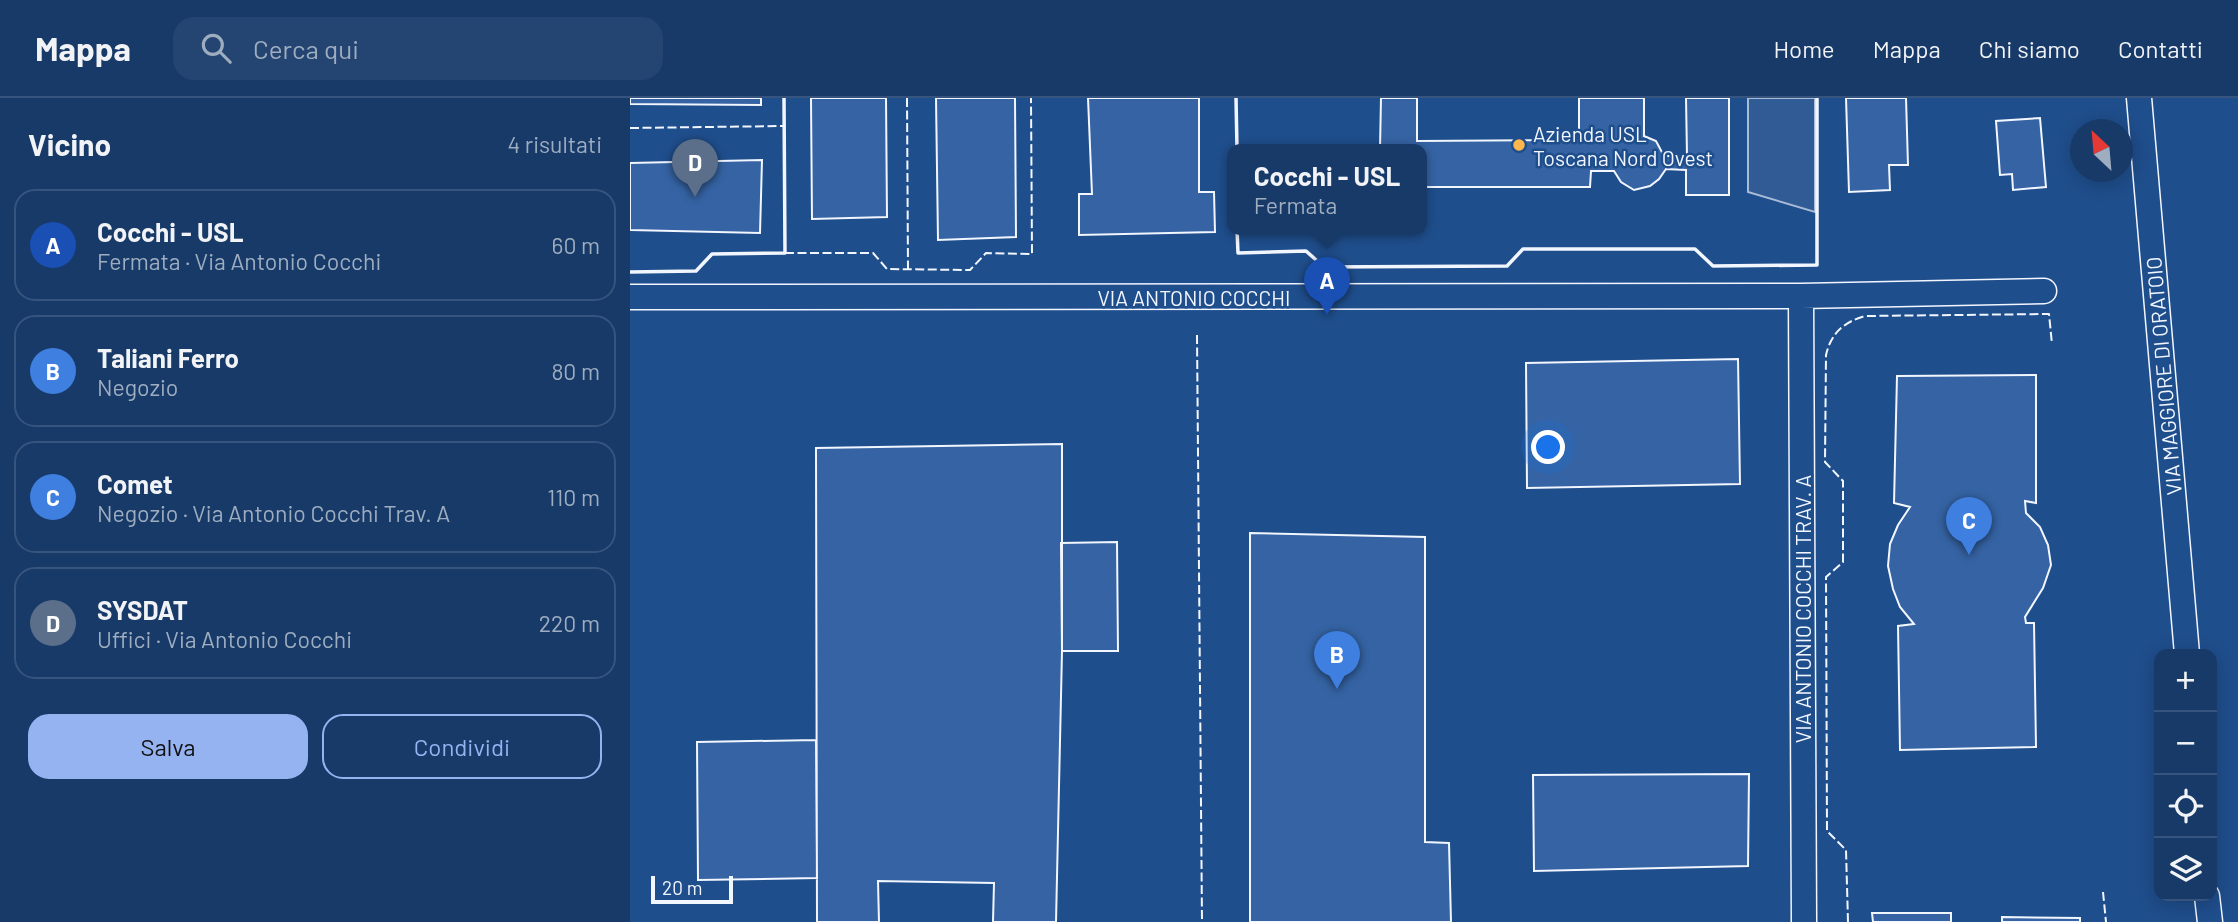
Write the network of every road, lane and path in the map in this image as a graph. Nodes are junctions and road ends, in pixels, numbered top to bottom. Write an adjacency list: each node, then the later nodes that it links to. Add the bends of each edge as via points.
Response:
1 (2139, 98): 5 (street, VIA MAGGIORE DI ORATOIO)
2 (2044, 291): 3 (street, VIA ANTONIO COCCHI)
3 (1801, 296): 4 (street, VIA ANTONIO COCCHI); 7 (street, VIA ANTONIO COCCHI TRAV. A)
4 (630, 297)
5 (2187, 649)
6 (2208, 901): 8 (street)
7 (1804, 922)
8 (2210, 922)

